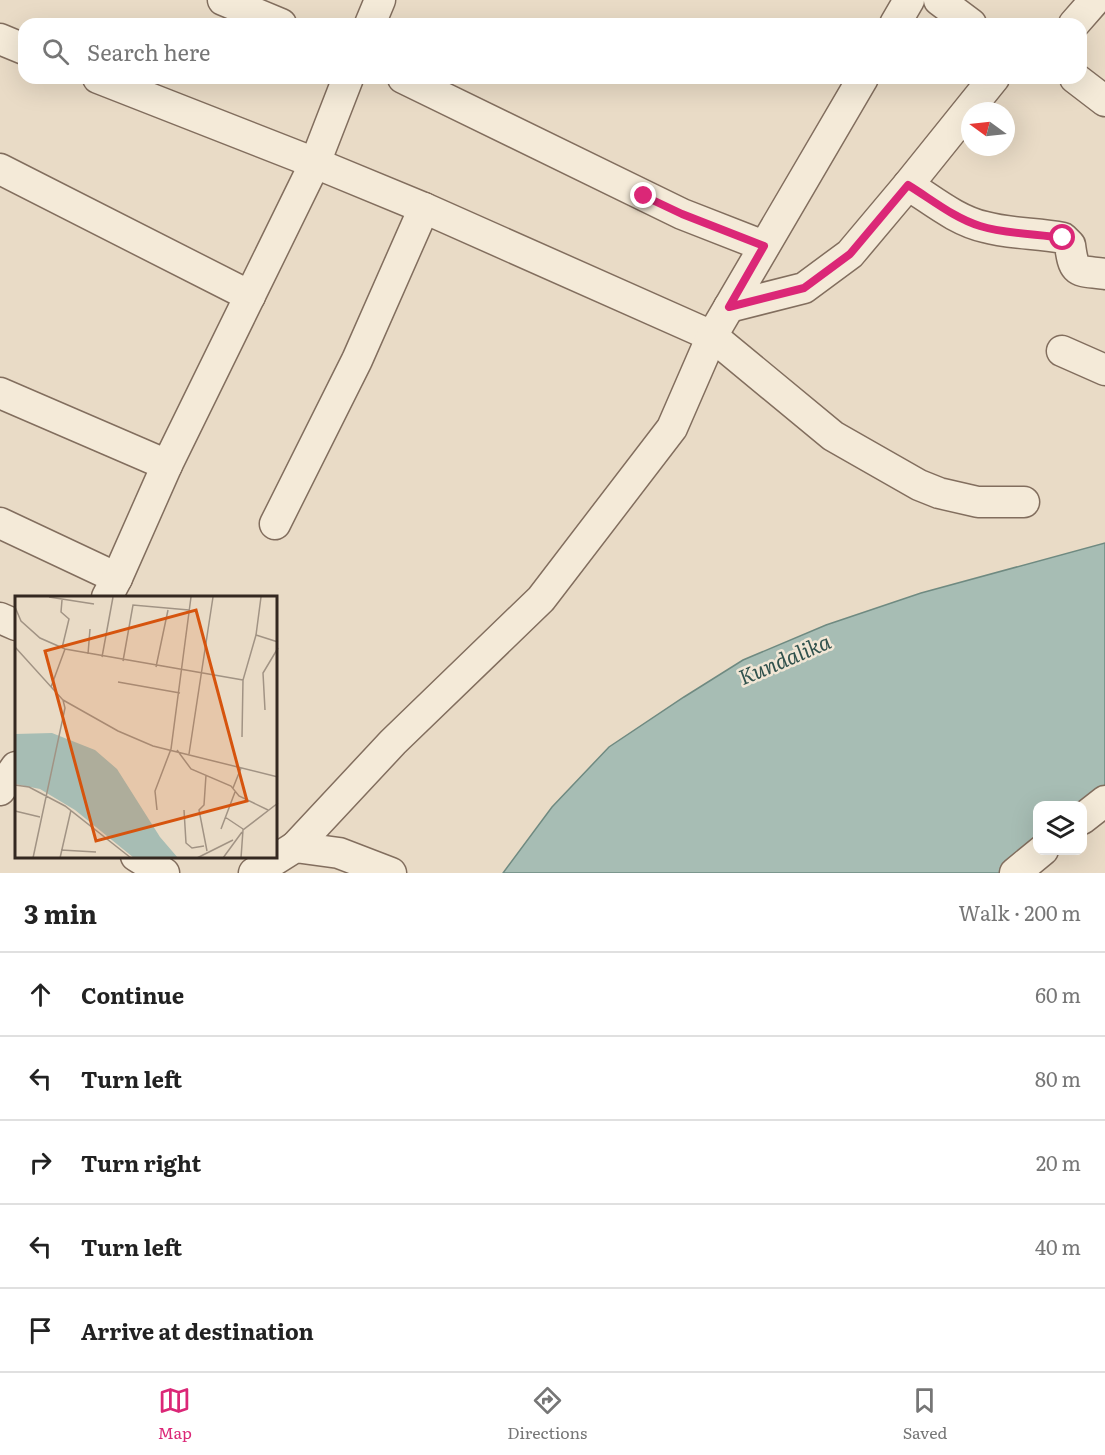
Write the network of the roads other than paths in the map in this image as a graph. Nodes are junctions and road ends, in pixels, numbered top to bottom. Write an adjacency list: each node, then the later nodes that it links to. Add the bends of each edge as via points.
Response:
1 (223, 0): 6 (street)
2 (380, 0): 7 (street)
3 (909, 0): 8 (street)
4 (939, 0): 9 (street)
5 (1095, 0): 10 (street)
6 (266, 18)
7 (372, 18)
8 (898, 18)
9 (963, 18)
10 (1079, 18)
11 (0, 39): 12 (street)
12 (18, 46)
13 (113, 84): 20 (street)
14 (346, 84): 20 (street)
15 (415, 84): 24 (street, via 682,214)
16 (859, 84): 24 (street)
17 (989, 84): 22 (street)
18 (1083, 84): 19 (street)
19 (1105, 101)
20 (315, 163): 23 (street); 26 (street)
21 (0, 169): 26 (street)
22 (908, 185): 25 (street, via 973,224 1063,238 1070,245 1075,267); 27 (street, via 850,254 804,288)
23 (424, 208): 28 (street); 35 (street, via 365,341)
24 (764, 246): 27 (street)
25 (1105, 274)
26 (250, 296): 32 (street)
27 (729, 307): 28 (street)
28 (712, 336): 33 (street, via 833,436 919,484 978,502); 41 (street, via 672,428 541,599 393,742)
29 (1062, 351): 30 (street)
30 (1105, 370)
31 (0, 393): 32 (street)
32 (168, 465): 36 (street)
33 (1024, 502)
34 (0, 523): 36 (street)
35 (275, 524)
36 (112, 587)
37 (0, 618): 38 (street)
38 (15, 625)
39 (1105, 801): 40 (street)
40 (1087, 816)
41 (295, 848): 45 (street); 46 (street, via 339,853)
42 (1037, 855): 47 (street)
43 (139, 858): 44 (street)
44 (164, 873)
45 (254, 873)
46 (391, 873)
47 (1015, 873)

